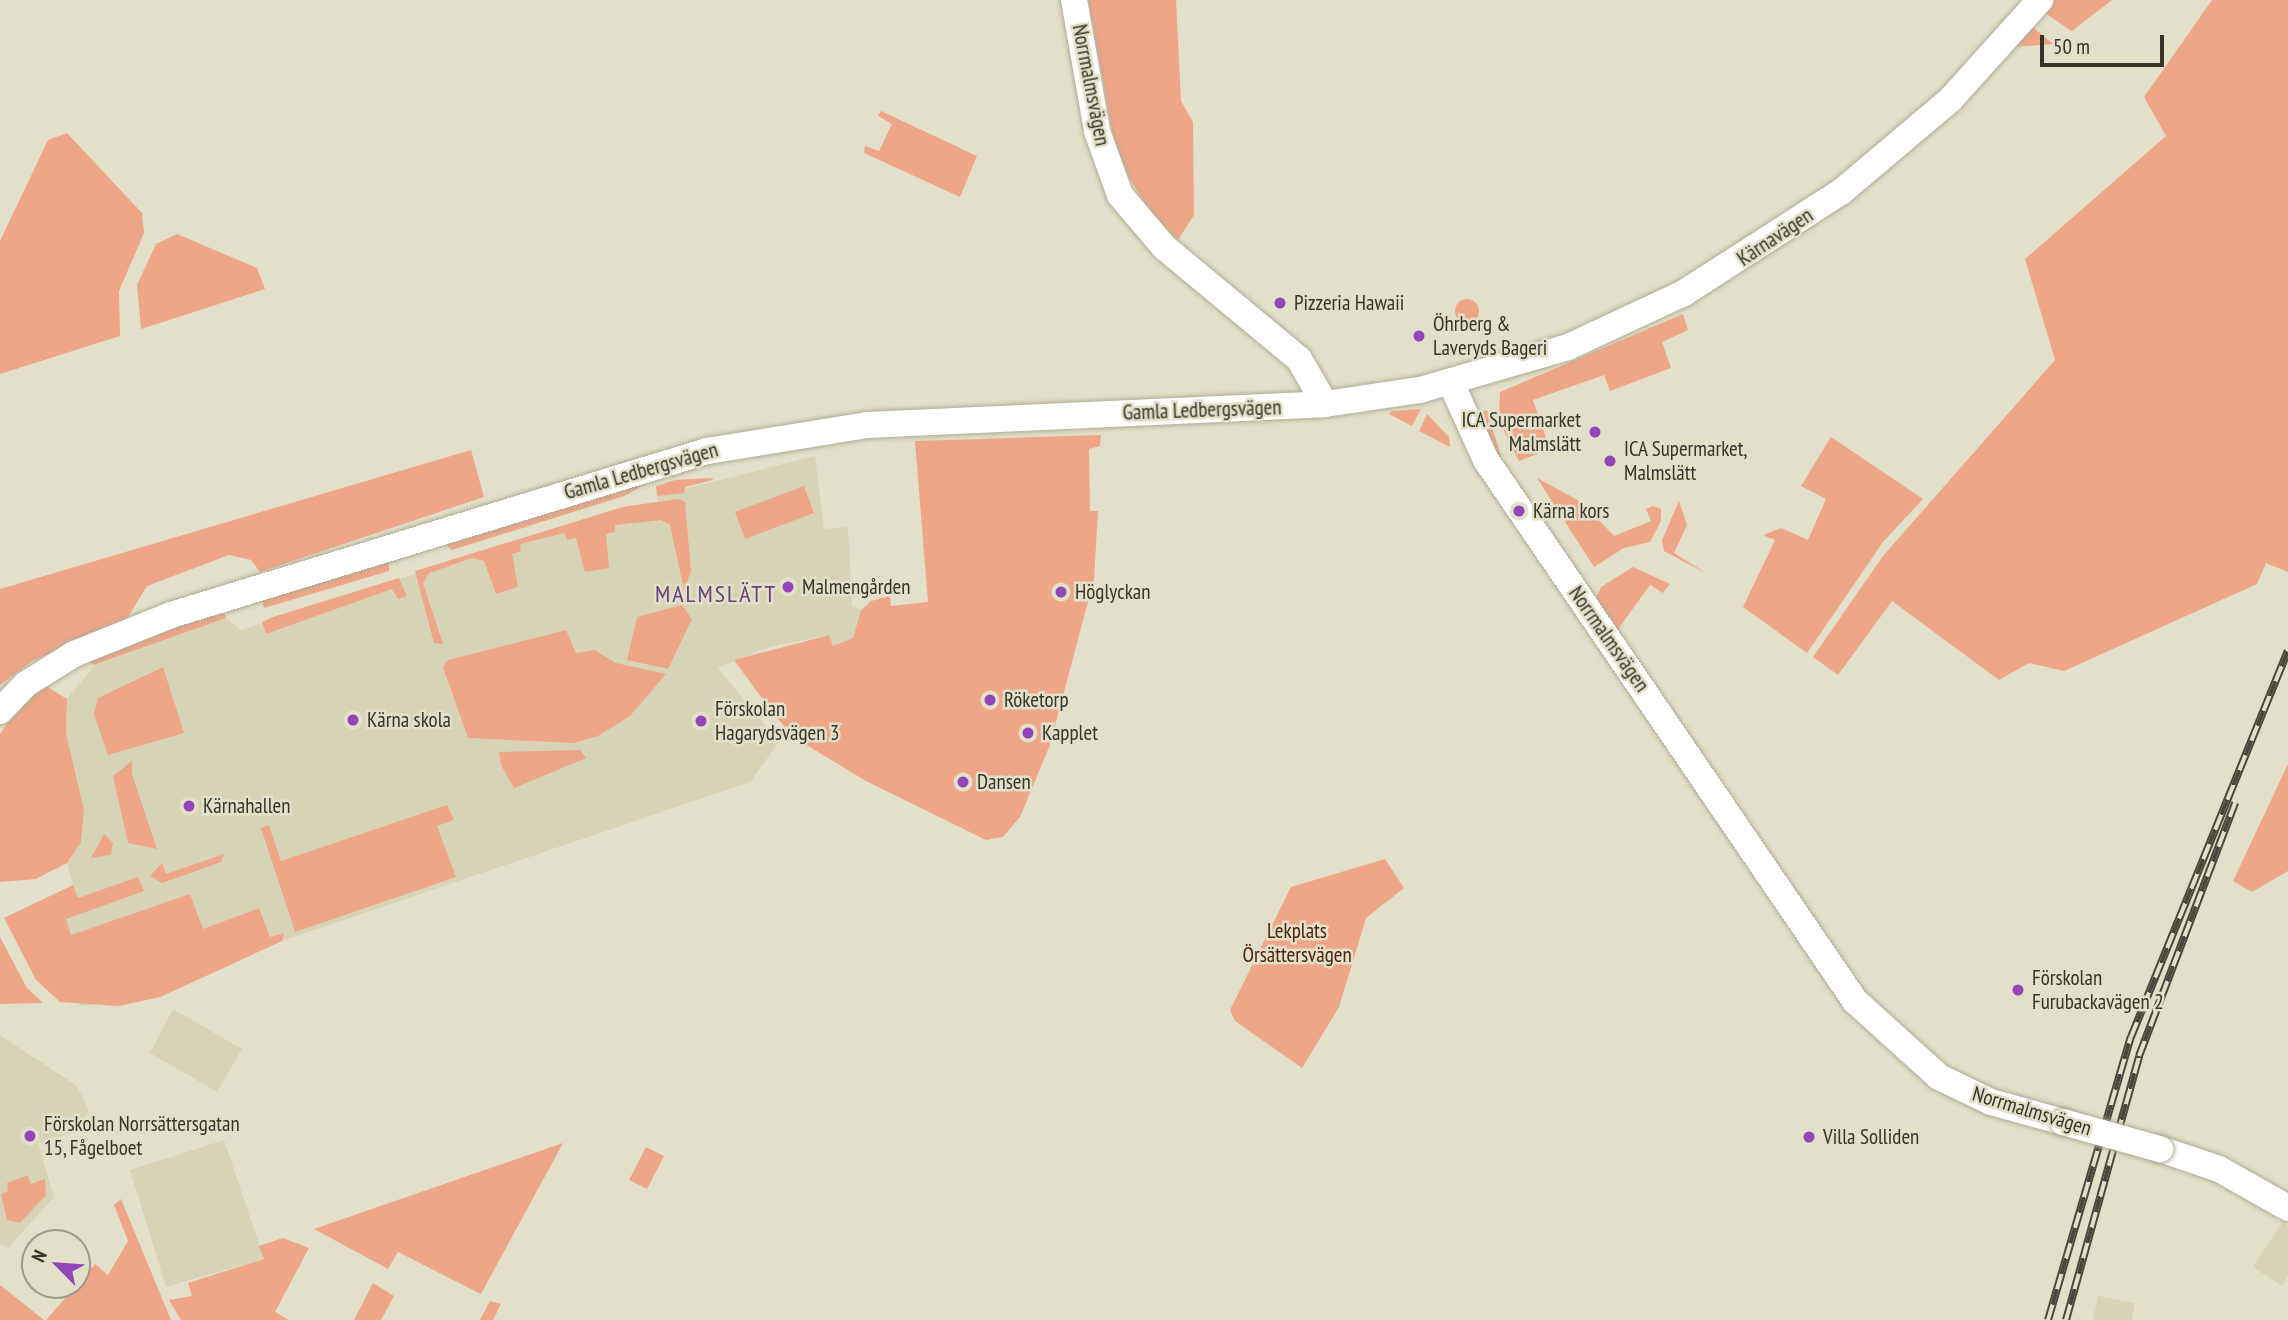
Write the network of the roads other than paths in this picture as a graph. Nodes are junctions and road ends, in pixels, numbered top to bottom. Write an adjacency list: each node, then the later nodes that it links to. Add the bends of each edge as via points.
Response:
1 (1074, 0): 4 (street, Norrmalmsvägen, via 1097,131 1120,195 1164,247 1299,359)
2 (2040, 0): 3 (street, Kärnavägen, via 1950,100 1895,150 1746,258 1568,347)
3 (1451, 383): 4 (street); 6 (street, Norrmalmsvägen, bridge, via 1486,460 1855,1001 1939,1077 2063,1122 2219,1169)
4 (1325, 404): 5 (street, Gamla Ledbergsvägen, via 867,425 707,451 171,615 74,654 26,684)
5 (0, 711)
6 (2288, 1208)

